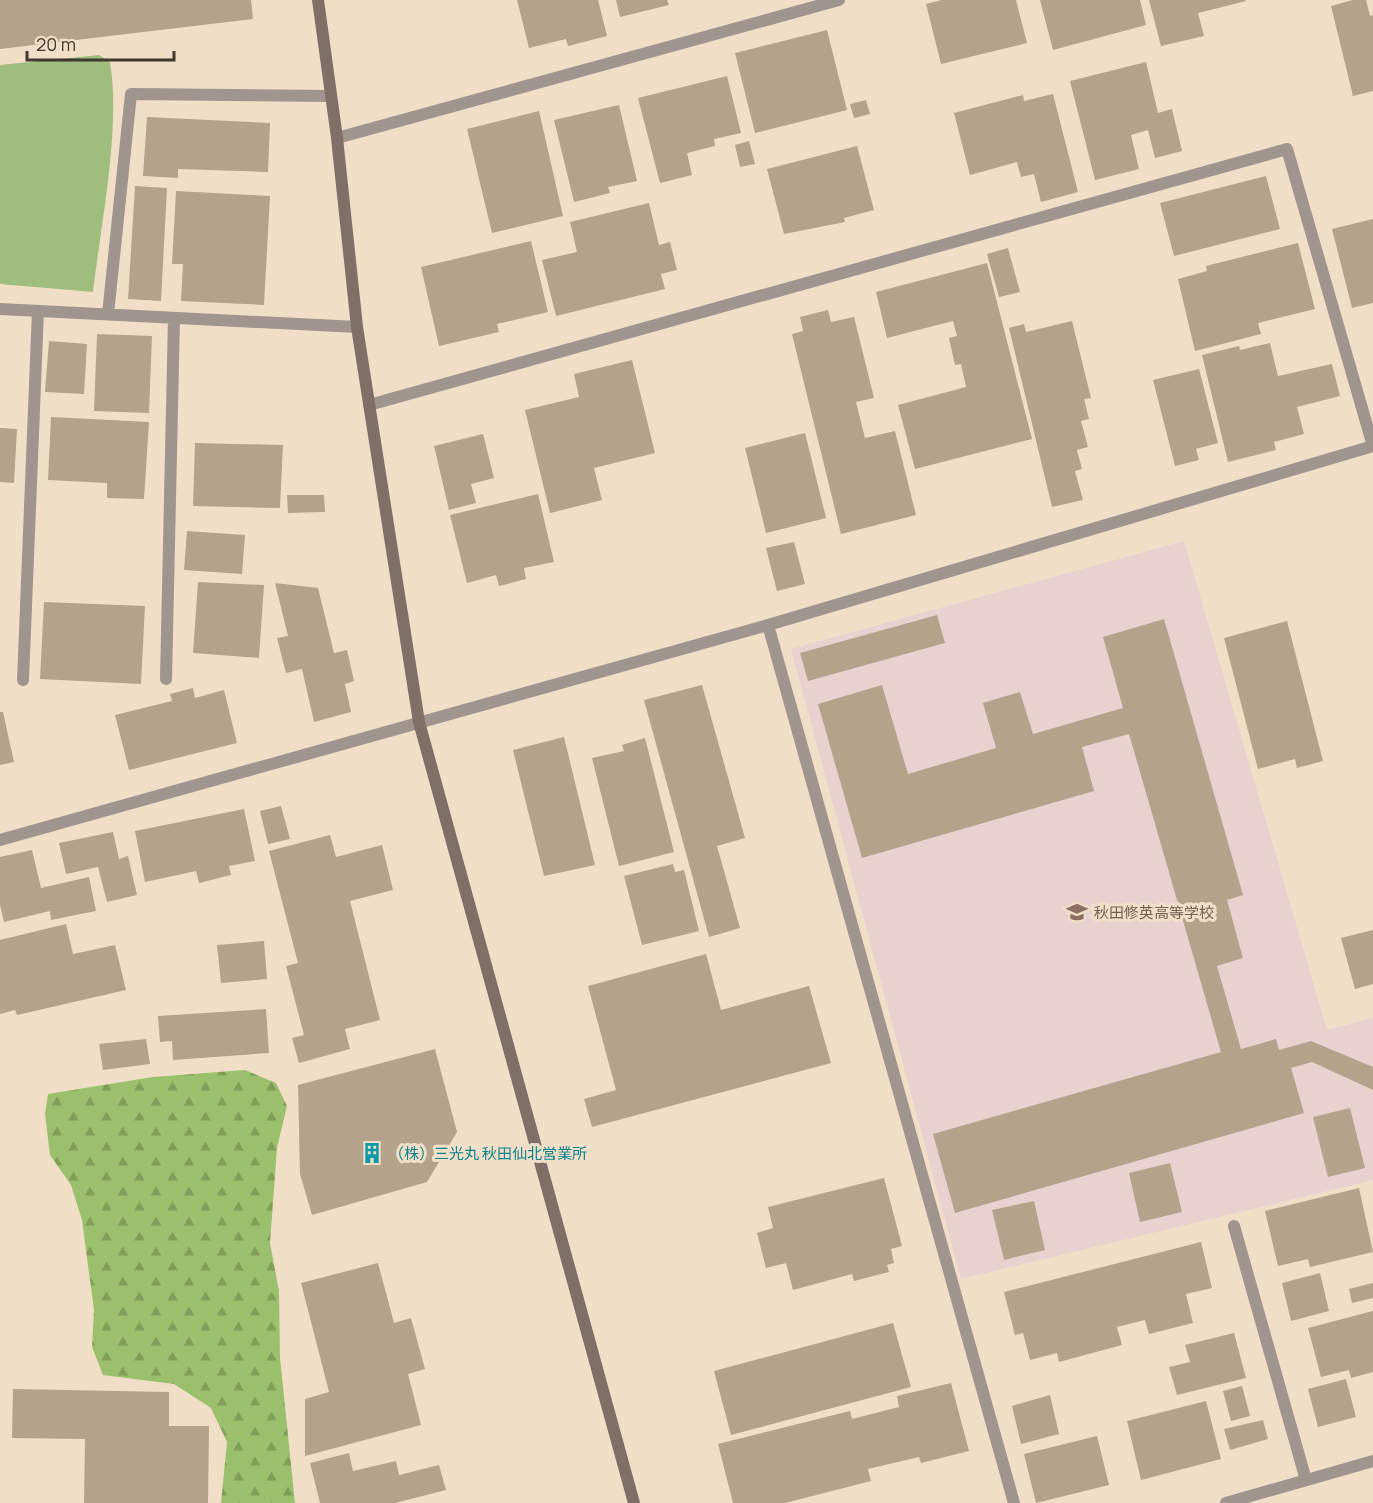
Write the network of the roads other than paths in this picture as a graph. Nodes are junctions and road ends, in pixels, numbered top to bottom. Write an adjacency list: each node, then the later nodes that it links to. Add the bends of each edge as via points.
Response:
1 (318, 0): 3 (street)
2 (839, 0): 4 (street)
3 (329, 96): 4 (street); 7 (street, via 131,94)
4 (337, 138): 9 (street)
5 (0, 309): 6 (street)
6 (38, 311): 7 (street); 14 (street)
7 (108, 314): 8 (street)
8 (174, 318): 9 (street); 13 (street)
9 (357, 327): 10 (street)
10 (369, 405): 11 (street, via 1287,149); 15 (street)
11 (1373, 446): 12 (street)
12 (768, 625): 15 (street); 21 (street)
13 (166, 679)
14 (22, 680)
15 (419, 722): 16 (street); 20 (street)
16 (0, 840)
17 (1234, 1226): 19 (street)
18 (1373, 1461): 19 (street)
19 (1306, 1480): 22 (street)
20 (634, 1503)
21 (1014, 1503)
22 (1226, 1503)

